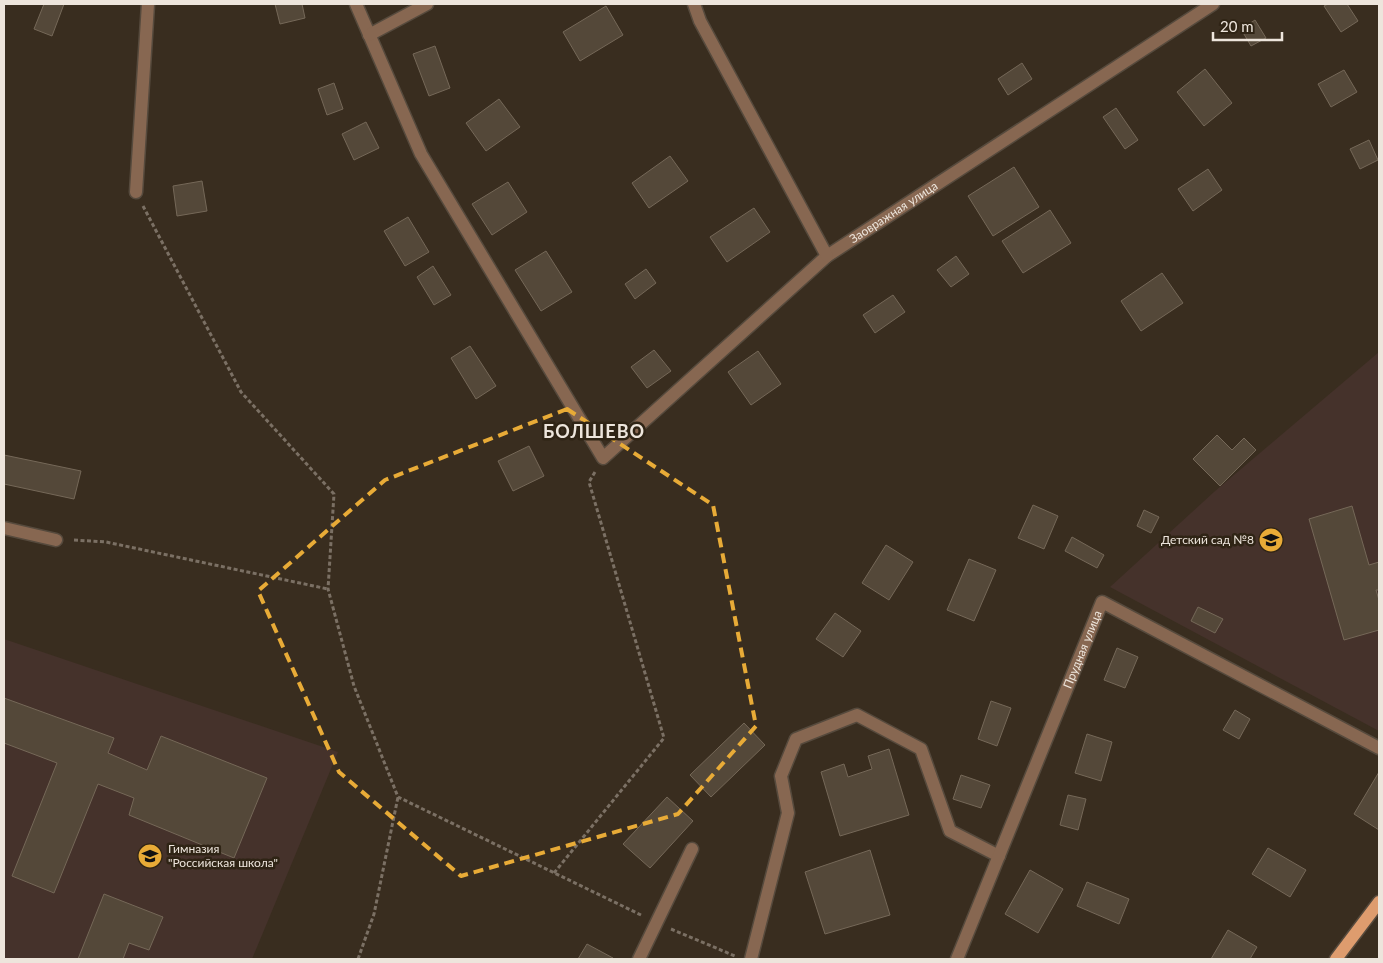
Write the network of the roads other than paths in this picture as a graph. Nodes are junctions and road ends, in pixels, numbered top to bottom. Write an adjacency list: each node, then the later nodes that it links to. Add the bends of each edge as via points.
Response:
1 (148, 4): 7 (lane)
2 (356, 4): 6 (lane)
3 (427, 4): 6 (lane)
4 (694, 4): 8 (lane, via 700,21)
5 (1213, 4): 8 (lane, Заовражная улица)
6 (369, 35): 8 (lane, Заовражная улица, via 421,154 603,458)
7 (136, 192)
8 (827, 256)
9 (4, 528): 10 (lane)
10 (56, 540)
11 (1379, 748): 13 (lane, Прудная улица, via 1102,602)
12 (692, 849): 15 (lane)
13 (999, 856): 16 (lane, via 950,831 921,749 857,715 796,739 781,776 788,813); 17 (lane, Прудная улица)
14 (1379, 902): 18 (main road)
15 (639, 959)
16 (751, 959)
17 (957, 959)
18 (1336, 959)

